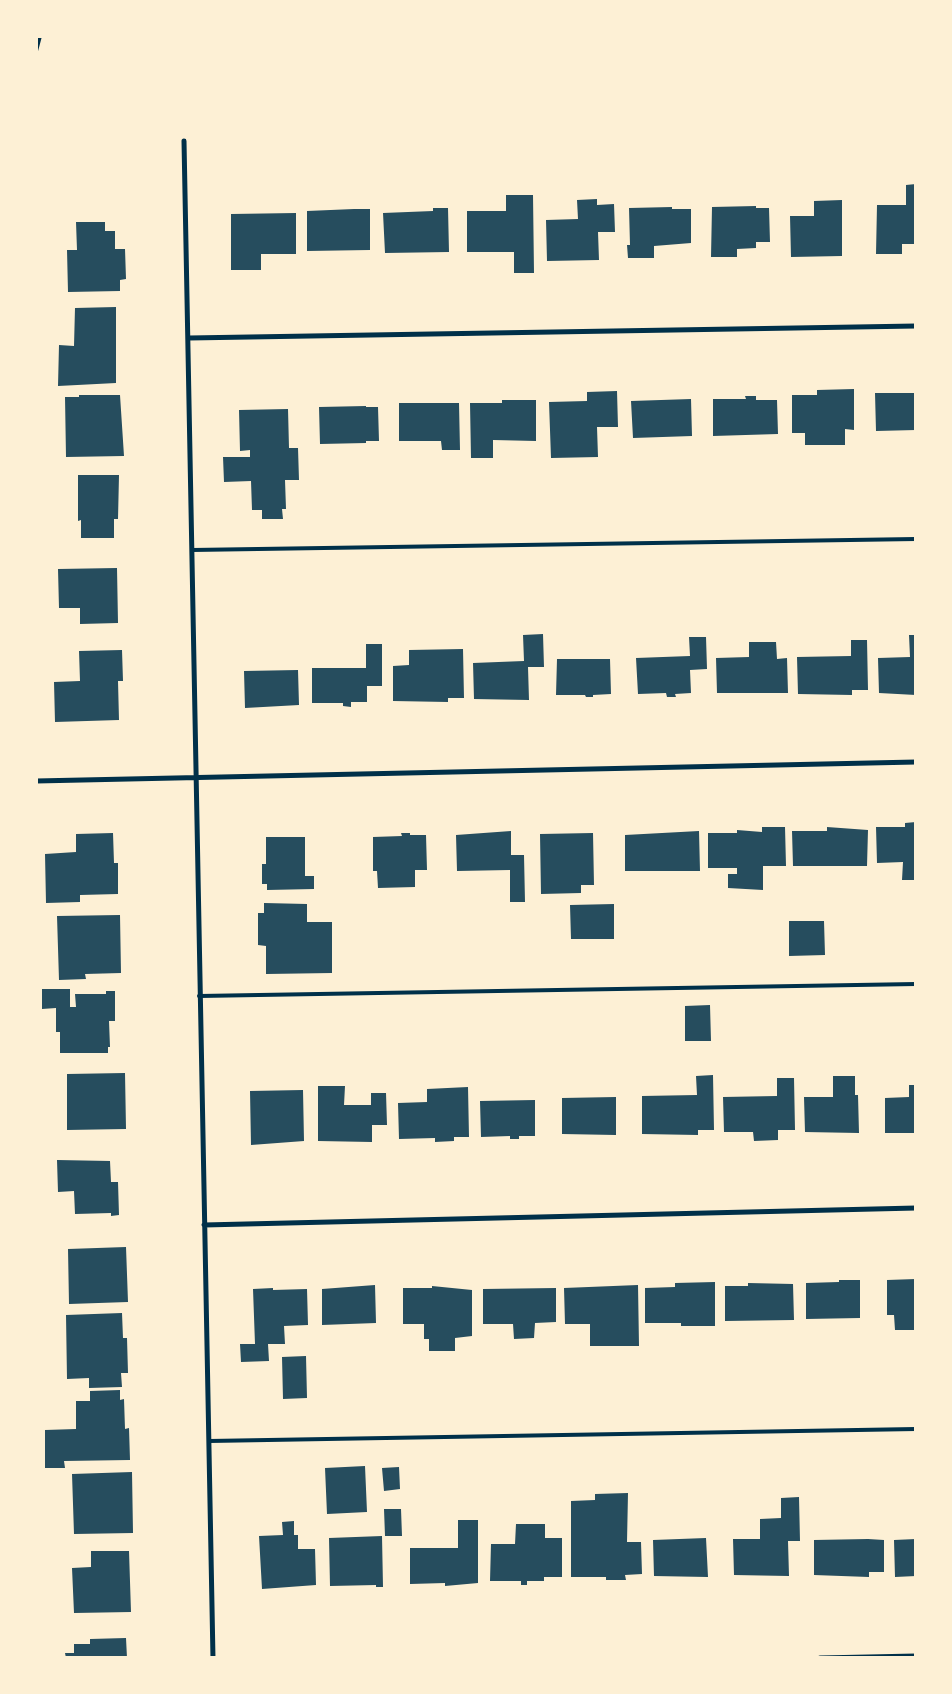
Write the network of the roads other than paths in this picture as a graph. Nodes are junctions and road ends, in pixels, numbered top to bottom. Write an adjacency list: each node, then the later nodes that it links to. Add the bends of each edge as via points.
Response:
1 (40, 36): 2 (lane)
2 (36, 51)
3 (184, 141): 5 (street)
4 (916, 326): 5 (street)
5 (189, 338): 7 (street)
6 (916, 539): 7 (lane)
7 (192, 550): 9 (street)
8 (916, 762): 9 (street)
9 (195, 779): 10 (street); 12 (street)
10 (36, 781)
11 (916, 984): 12 (lane)
12 (199, 996): 14 (street)
13 (916, 1208): 14 (street)
14 (204, 1225): 16 (street)
15 (916, 1428): 16 (lane)
16 (209, 1441): 18 (street)
17 (916, 1656): 19 (street)
18 (213, 1658)
19 (820, 1658)

